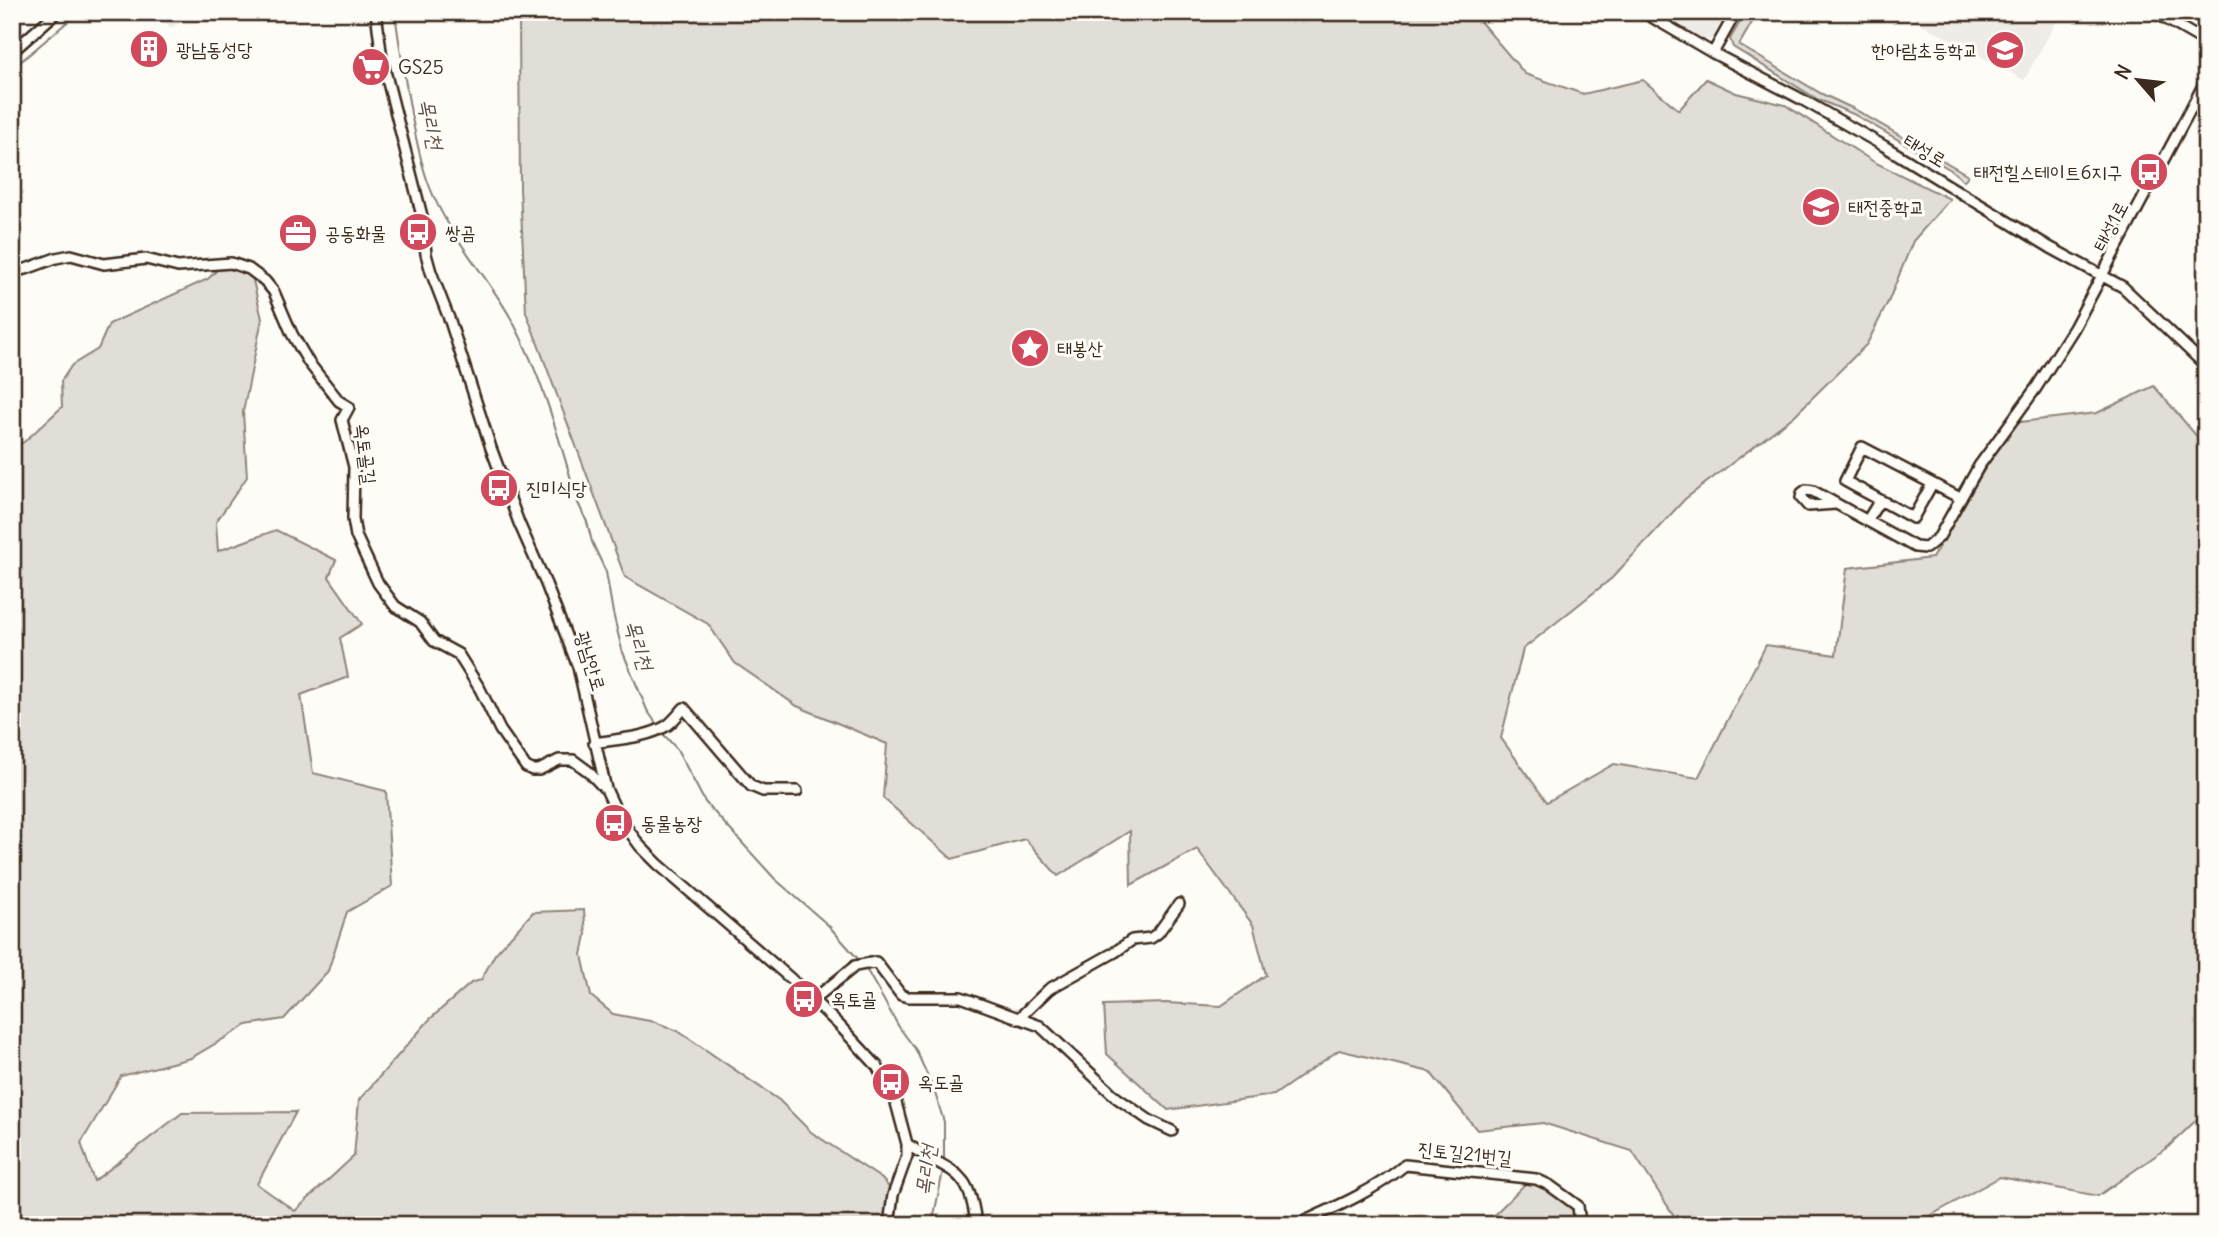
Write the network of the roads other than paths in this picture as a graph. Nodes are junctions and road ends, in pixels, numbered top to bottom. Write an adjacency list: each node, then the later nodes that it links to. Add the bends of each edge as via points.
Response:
1 (57, 12): 7 (street)
2 (376, 12): 18 (street, 광남안로, via 382,59 422,216 431,272 495,459 578,667)
3 (1643, 12): 8 (street, 태성로)
4 (1736, 12): 8 (street)
5 (2154, 12): 6 (street)
6 (2206, 42)
7 (12, 52)
8 (1713, 53): 11 (street, 태성로, via 1872,139)
9 (2206, 80): 11 (street, 태성1로)
10 (12, 271): 19 (street, 옥토골길, via 71,255 104,264 146,259 178,267 231,263 265,281 309,363 349,407 342,420 354,467 353,519 378,583 395,606 420,622 435,641 458,654 526,767 539,770 559,760 573,760)
11 (2103, 277): 12 (street, 태성로, via 2123,287); 14 (street, 태성1로, via 2036,388)
12 (2206, 366)
13 (1932, 484): 14 (street); 15 (street, via 1913,518); 15 (street, via 1862,447 1844,481)
14 (1959, 498): 17 (street, 태성1로, via 1939,537 1926,548 1915,547)
15 (1880, 500): 17 (street)
16 (1835, 504): 17 (street)
17 (1867, 521)
18 (594, 743): 19 (street, 광남안로); 20 (street, via 636,736 668,724 684,708 751,786 763,791)
19 (606, 789): 22 (street, 광남안로, via 640,846)
20 (797, 791)
21 (1179, 904): 23 (street, via 1151,938 1132,940 1049,989)
22 (813, 1000): 23 (street, via 855,966 870,962 879,965 901,995 961,998); 25 (street, 광남안로, via 877,1066 895,1099)
23 (1018, 1019): 24 (street, via 1040,1026 1117,1098)
24 (1172, 1131)
25 (908, 1144): 26 (street); 27 (street, via 960,1174 969,1190)
26 (889, 1225)
27 (975, 1225)
28 (1296, 1225): 29 (street, 진토길21번길, via 1338,1206 1405,1165 1536,1179 1578,1206)
29 (1580, 1225)

